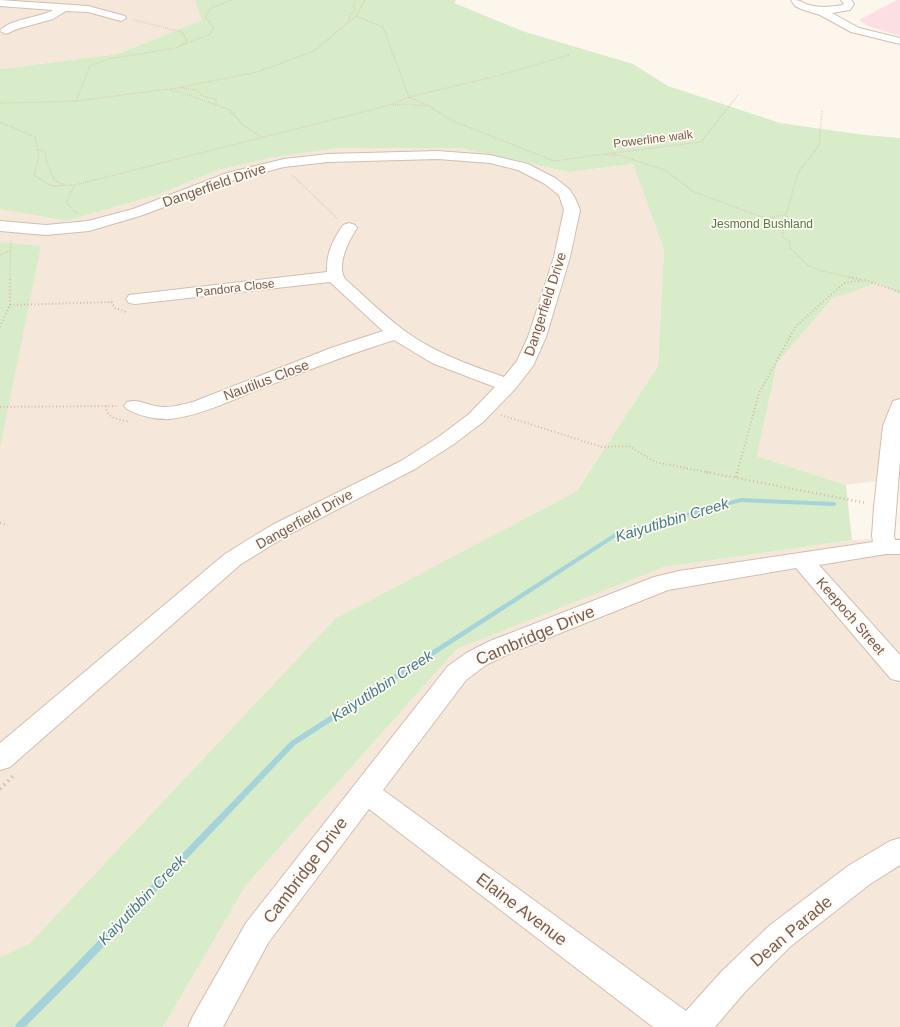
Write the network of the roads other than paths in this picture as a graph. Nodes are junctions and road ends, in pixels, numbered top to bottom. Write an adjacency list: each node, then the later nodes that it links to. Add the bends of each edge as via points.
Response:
1 (796, 0): 5 (street, via 798,4)
2 (0, 3): 4 (street)
3 (850, 3): 5 (street, via 834,10); 8 (street, via 848,18)
4 (65, 7): 6 (street, via 88,9); 7 (street, via 49,17)
5 (810, 8): 8 (street, via 855,30)
6 (122, 18)
7 (6, 31)
8 (871, 33): 9 (street)
9 (900, 42)
10 (343, 222): 12 (street, via 334,259)
11 (6, 227): 15 (street, Dangerfield Drive, via 46,230 89,226 133,214 232,176 284,163 328,158 438,156 490,159 523,167 550,181 564,192 572,210 562,258 538,338 526,362)
12 (335, 276): 13 (street, Pandora Close); 14 (street)
13 (135, 299)
14 (396, 332): 15 (street, via 417,348 444,362); 17 (street, Nautilus Close, via 198,406 169,414)
15 (508, 385): 21 (street, Dangerfield Drive, via 476,418 448,440 408,465 280,530 233,559)
16 (900, 405): 18 (street, via 893,426 883,536)
17 (134, 414)
18 (893, 547): 19 (street, Cambridge Drive)
19 (802, 560): 20 (street, Keepoch Street); 22 (street, Cambridge Drive, via 662,583 475,659 457,673)
20 (900, 672)
21 (0, 759)
22 (364, 793): 24 (street, Cambridge Drive, via 257,933); 25 (street, Elaine Avenue, via 380,802)
23 (900, 850): 26 (street, Dean Parade, via 859,875 780,936 733,982)
24 (205, 1027)
25 (680, 1027)
26 (694, 1027)

